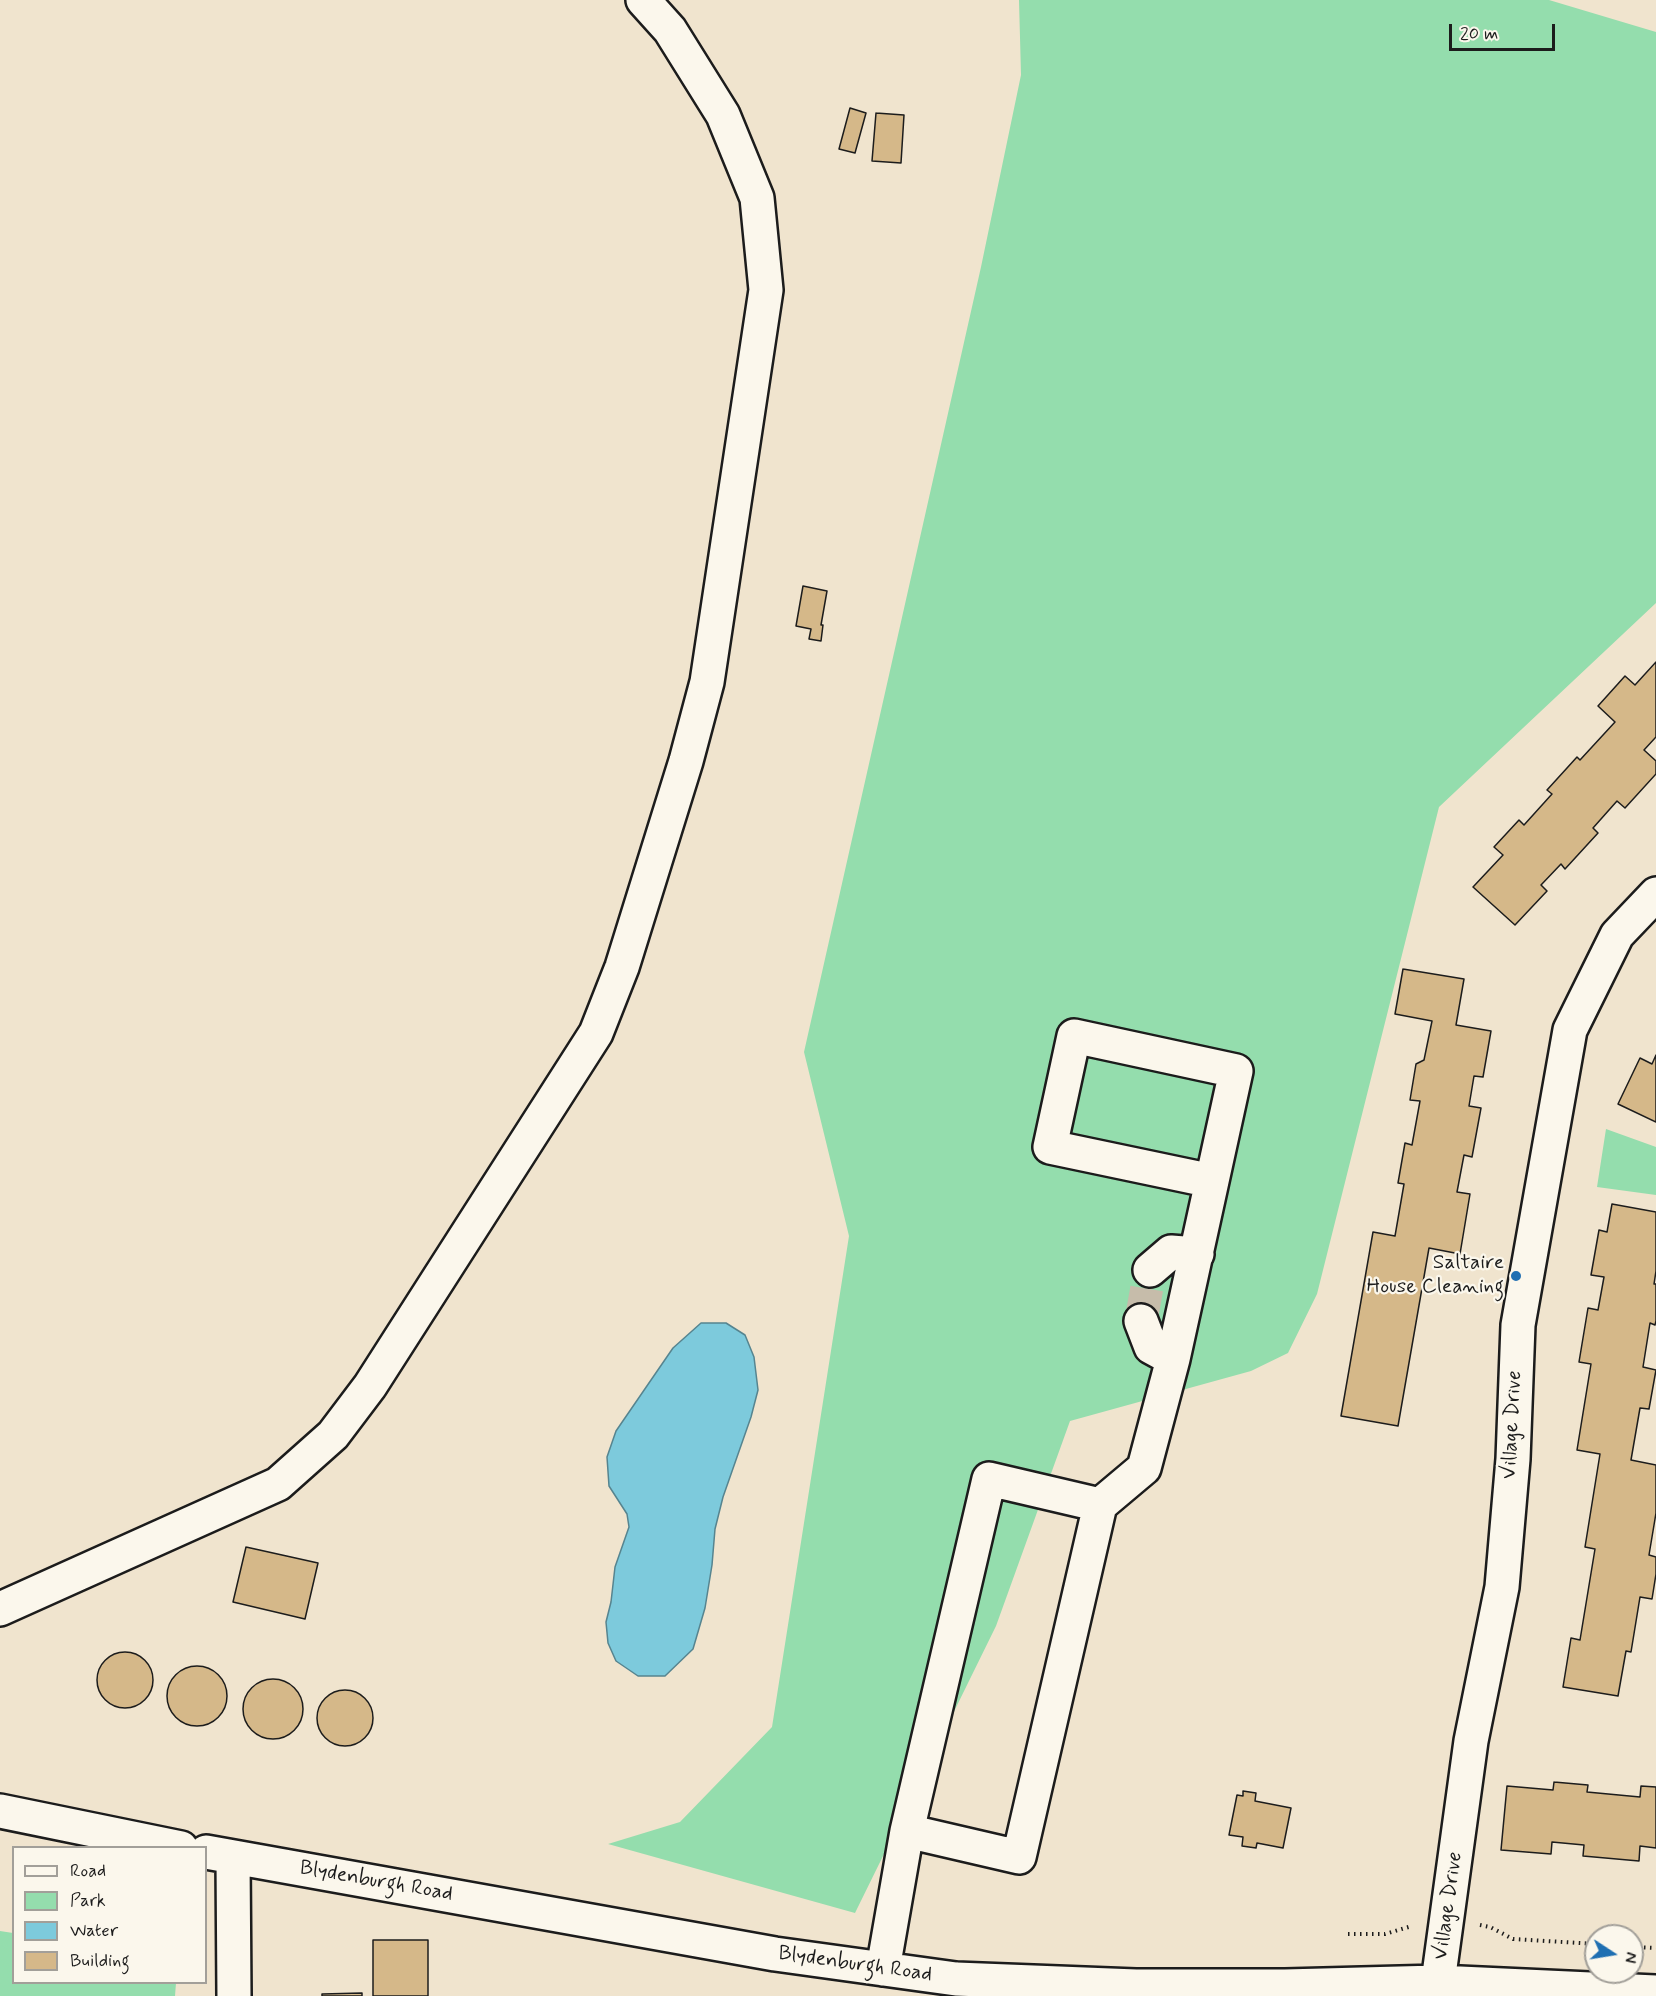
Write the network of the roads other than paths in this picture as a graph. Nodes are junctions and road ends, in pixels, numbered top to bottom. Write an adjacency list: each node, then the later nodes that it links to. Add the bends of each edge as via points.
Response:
1 (643, 0): 9 (street, via 670,30 723,115 757,198 766,290 707,682 622,968 605,1011 596,1033 370,1386 333,1435 278,1484)
2 (1656, 894): 15 (street, Village Drive, via 1617,935 1570,1030 1518,1325 1513,1459 1502,1587 1471,1741)
3 (1212, 1181): 3 (street, via 1050,1147 1074,1036 1236,1071); 4 (street)
4 (1197, 1254): 5 (street, via 1171,1252); 7 (street)
5 (1150, 1270)
6 (1141, 1321): 7 (street, via 1151,1347)
7 (1173, 1359): 8 (street, via 1144,1468)
8 (1100, 1505): 11 (street, via 989,1479); 11 (street, via 1019,1857)
9 (0, 1610)
10 (0, 1811): 12 (street)
11 (907, 1831): 14 (street)
12 (172, 1846)
13 (219, 1855): 14 (street, Blydenburgh Road, via 775,1954); 18 (street)
14 (883, 1969): 15 (street, Blydenburgh Road, via 956,1979 1136,1986)
15 (1438, 1982): 17 (street, Blydenburgh Road)
16 (1656, 1992): 17 (street, Blydenburgh Road)
17 (1587, 1993)
18 (234, 1996)

